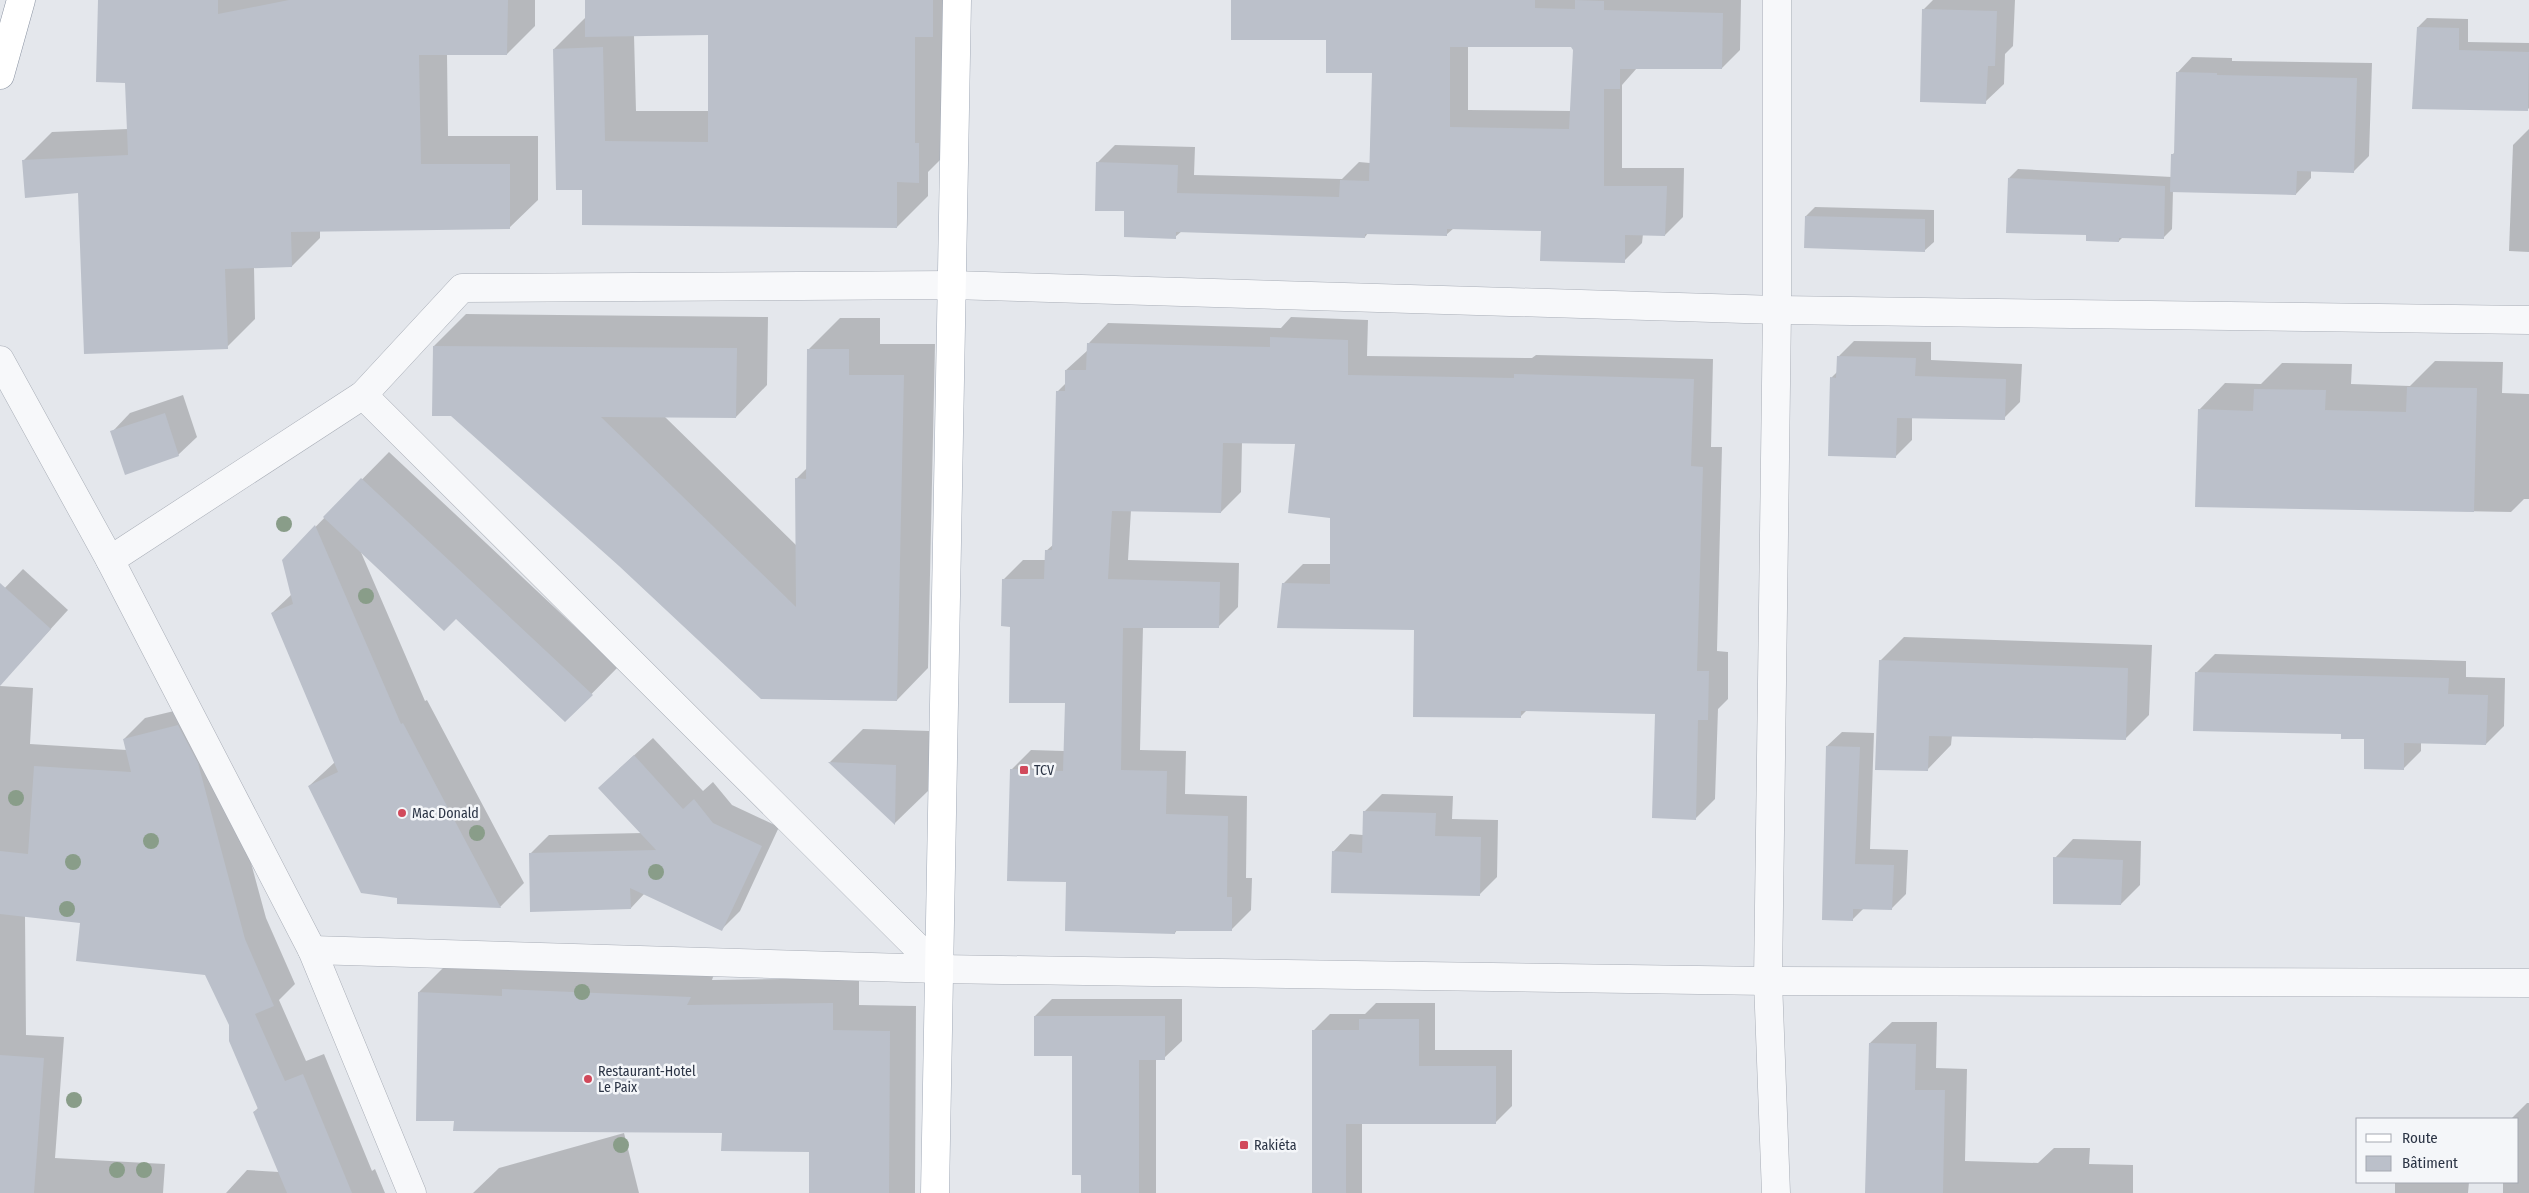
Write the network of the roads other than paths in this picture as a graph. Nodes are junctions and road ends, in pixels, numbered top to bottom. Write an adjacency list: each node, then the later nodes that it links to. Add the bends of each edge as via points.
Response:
1 (22, 0): 4 (main road)
2 (957, 0): 5 (main road)
3 (1777, 0): 6 (street)
4 (0, 75)
5 (952, 285): 6 (street); 9 (street, via 462,288); 12 (main road)
6 (1777, 310): 7 (street); 13 (street)
7 (2529, 320)
8 (0, 360): 10 (street)
9 (364, 396): 10 (street); 12 (street)
10 (110, 560): 11 (street)
11 (312, 950): 12 (street); 15 (street)
12 (939, 969): 13 (street); 16 (main road)
13 (1768, 980): 14 (street); 17 (street)
14 (2529, 983)
15 (412, 1193)
16 (935, 1193)
17 (1776, 1193)

